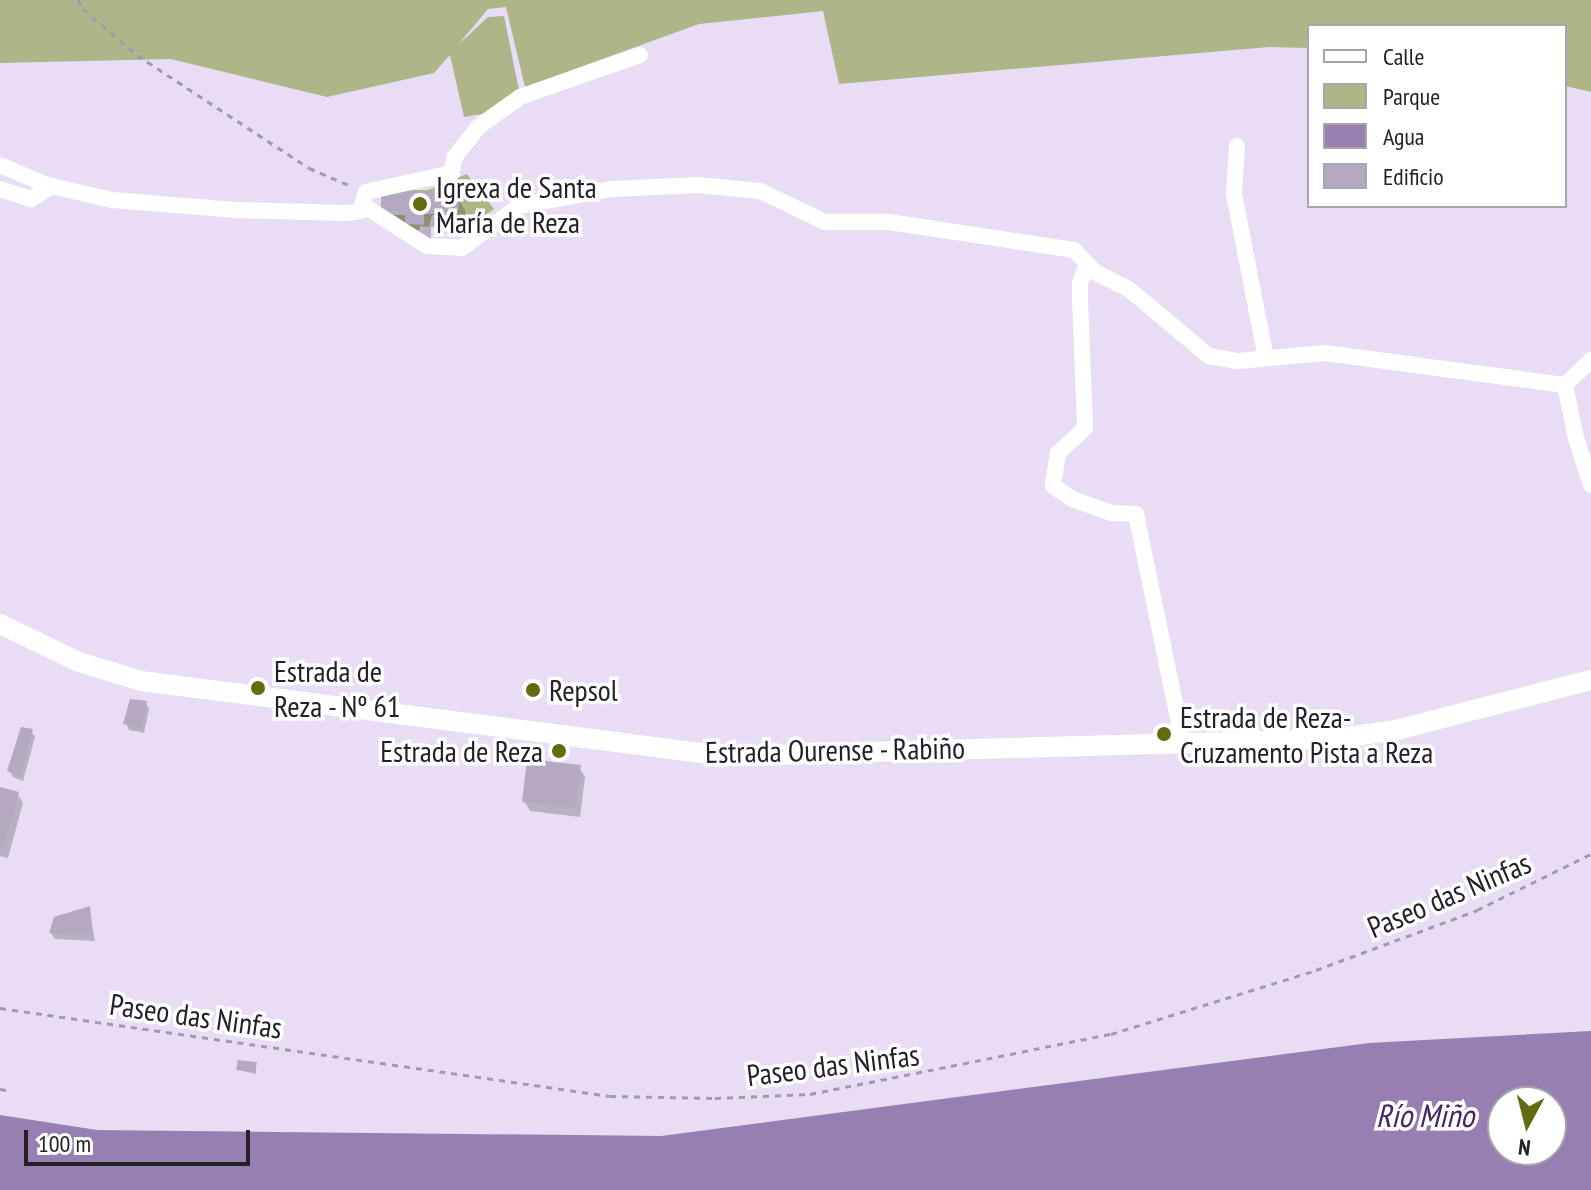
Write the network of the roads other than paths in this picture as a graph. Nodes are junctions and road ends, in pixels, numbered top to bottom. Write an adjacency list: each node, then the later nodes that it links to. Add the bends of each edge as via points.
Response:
1 (640, 55): 6 (street, via 520,97 478,127 454,158 452,173 366,192)
2 (1237, 146): 8 (street, via 1234,194)
3 (0, 165): 4 (street)
4 (52, 186): 5 (street, via 31,199); 6 (street, via 112,200 235,210)
5 (0, 189)
6 (360, 211): 7 (street, via 369,209 427,246 462,248 519,206 611,189 699,185 760,191 825,222 889,222 1074,250)
7 (1087, 264): 8 (street, via 1130,290 1209,356); 14 (street, via 1080,283 1085,428 1058,453 1053,486 1111,513 1136,514)
8 (1266, 358): 10 (street, via 1325,353)
9 (1591, 360): 10 (street)
10 (1565, 385): 11 (street)
11 (1591, 485)
12 (0, 624): 14 (main road, Estrada Ourense - Rabiño, via 79,662 141,681 725,756)
13 (1591, 680): 14 (main road, Estrada Ourense - Rabiño, via 1396,730 1333,739)
14 (1183, 743)

